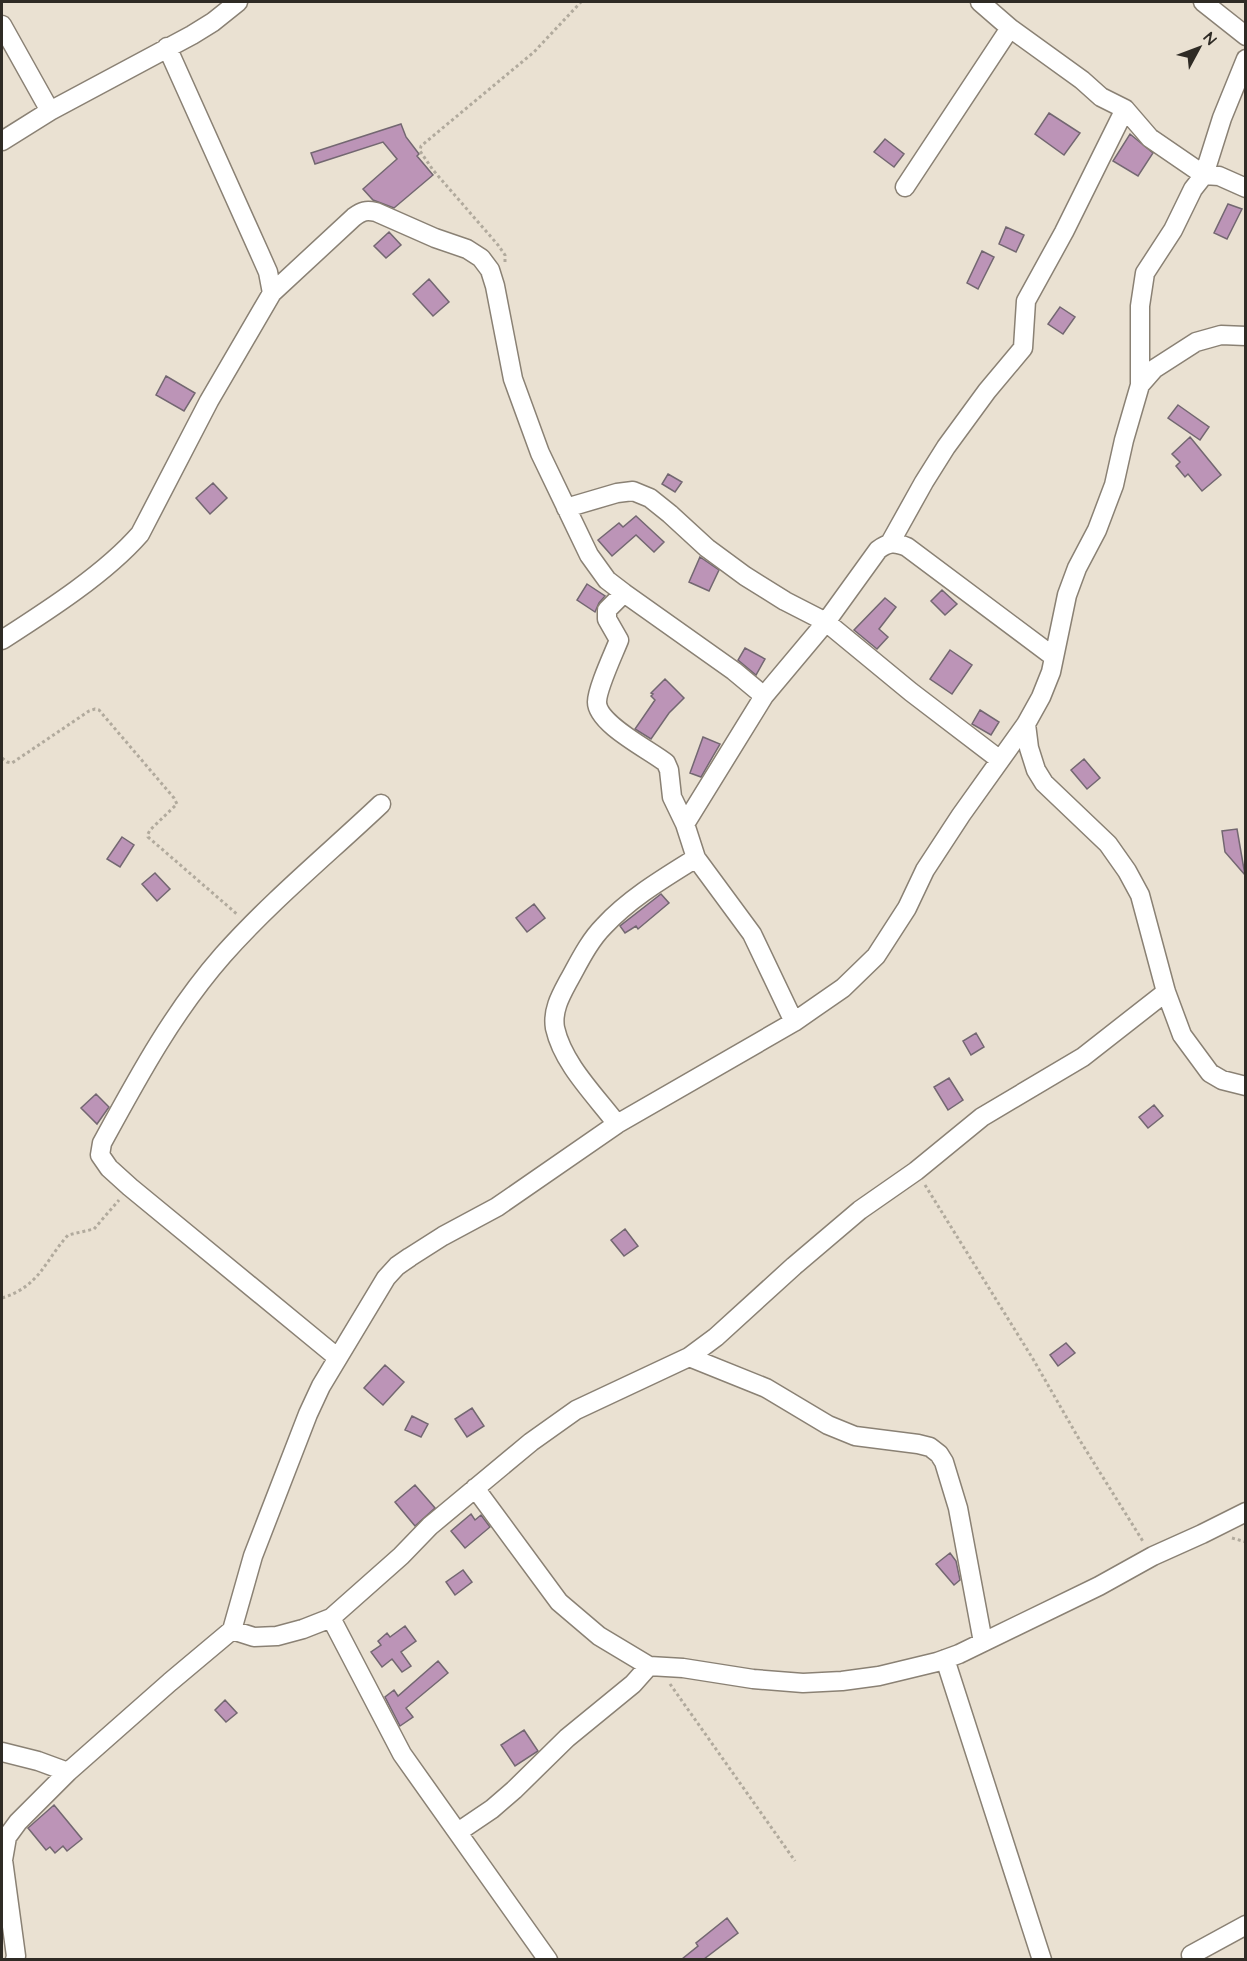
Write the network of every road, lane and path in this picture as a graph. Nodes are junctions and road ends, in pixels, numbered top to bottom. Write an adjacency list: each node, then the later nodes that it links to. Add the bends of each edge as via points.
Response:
1 (238, 2): 8 (street, via 213,22)
2 (580, 2): 16 (path, via 534,52 421,146 420,151 433,170 505,255)
3 (980, 2): 6 (street)
4 (1203, 2): 7 (street)
5 (2, 25): 11 (street)
6 (1010, 28): 10 (street, via 1101,97); 14 (street)
7 (1245, 36)
8 (167, 47): 11 (street); 17 (street, via 268,272)
9 (1245, 59): 13 (street)
10 (1125, 109): 13 (street, via 1150,138); 21 (street, via 1026,301 1023,348 946,447)
11 (50, 111): 12 (street)
12 (2, 141)
13 (1204, 175): 15 (street, via 1219,176); 19 (street, via 1146,273 1140,306)
14 (905, 187)
15 (1245, 188)
16 (495, 286): 17 (street, via 481,258 467,249 367,210 354,217); 20 (street, via 519,400)
17 (272, 293): 24 (street, via 209,401 140,534 100,571)
18 (1245, 336): 19 (street, via 1221,335 1196,342 1154,369)
19 (1140, 385): 25 (street, via 1114,485 1067,595)
20 (566, 508): 22 (street, via 598,569); 23 (street, via 633,491 650,498 745,576)
21 (890, 543): 23 (street, via 878,550); 25 (street, via 907,547)
22 (624, 593): 26 (street); 31 (street, via 607,610 607,619 619,640 599,693 598,707 608,723 666,763 672,797)
23 (826, 622): 26 (street); 29 (street)
24 (2, 640)
25 (1054, 657): 27 (street, via 1044,689)
26 (764, 696): 31 (street)
27 (1026, 724): 29 (street); 34 (street, via 1029,748 1044,783 1108,844 1136,887)
28 (2, 758): 33 (path, via 12,763 89,711 99,710 177,804 150,830 148,837)
29 (1000, 760): 35 (street, via 926,870 876,956 843,988)
30 (381, 804): 33 (street)
31 (685, 824): 32 (street)
32 (696, 858): 35 (street, via 752,934); 37 (street, via 658,882 604,926 572,975 556,1009 554,1019 562,1049)
33 (250, 925): 39 (street, via 166,1031 102,1143 100,1155)
34 (1166, 992): 36 (street, via 1182,1035 1210,1073); 38 (street, via 1083,1057 982,1118)
35 (794, 1022): 37 (street)
36 (1245, 1086)
37 (617, 1124): 42 (street, via 498,1207 398,1266 386,1278)
38 (916, 1171): 41 (street, via 828,1236); 45 (path)
39 (130, 1187): 40 (path, via 94,1229 68,1235 26,1287); 42 (street)
40 (2, 1298)
41 (689, 1357): 43 (street, via 576,1410); 48 (street, via 766,1388 828,1425 855,1436 918,1444 939,1454 958,1508)
42 (338, 1358): 47 (street, via 294,1449 254,1556)
43 (475, 1488): 46 (street); 50 (street, via 559,1602 599,1636)
44 (1245, 1512): 45 (street)
45 (1153, 1556): 48 (street)
46 (331, 1618): 47 (street, via 277,1636 254,1637); 53 (street, via 402,1754)
47 (232, 1630): 52 (street)
48 (983, 1642): 49 (street)
49 (945, 1659): 50 (street, via 879,1676 803,1683); 59 (street)
50 (653, 1666): 53 (street, via 567,1738 499,1803); 54 (path)
51 (2, 1752): 52 (street)
52 (68, 1772): 57 (street, via 7,1838 3,1860)
53 (458, 1832): 58 (street)
54 (795, 1862)
55 (1245, 1924): 56 (street)
56 (1191, 1955)
57 (17, 1958)
58 (548, 1959)
59 (1042, 1959)

